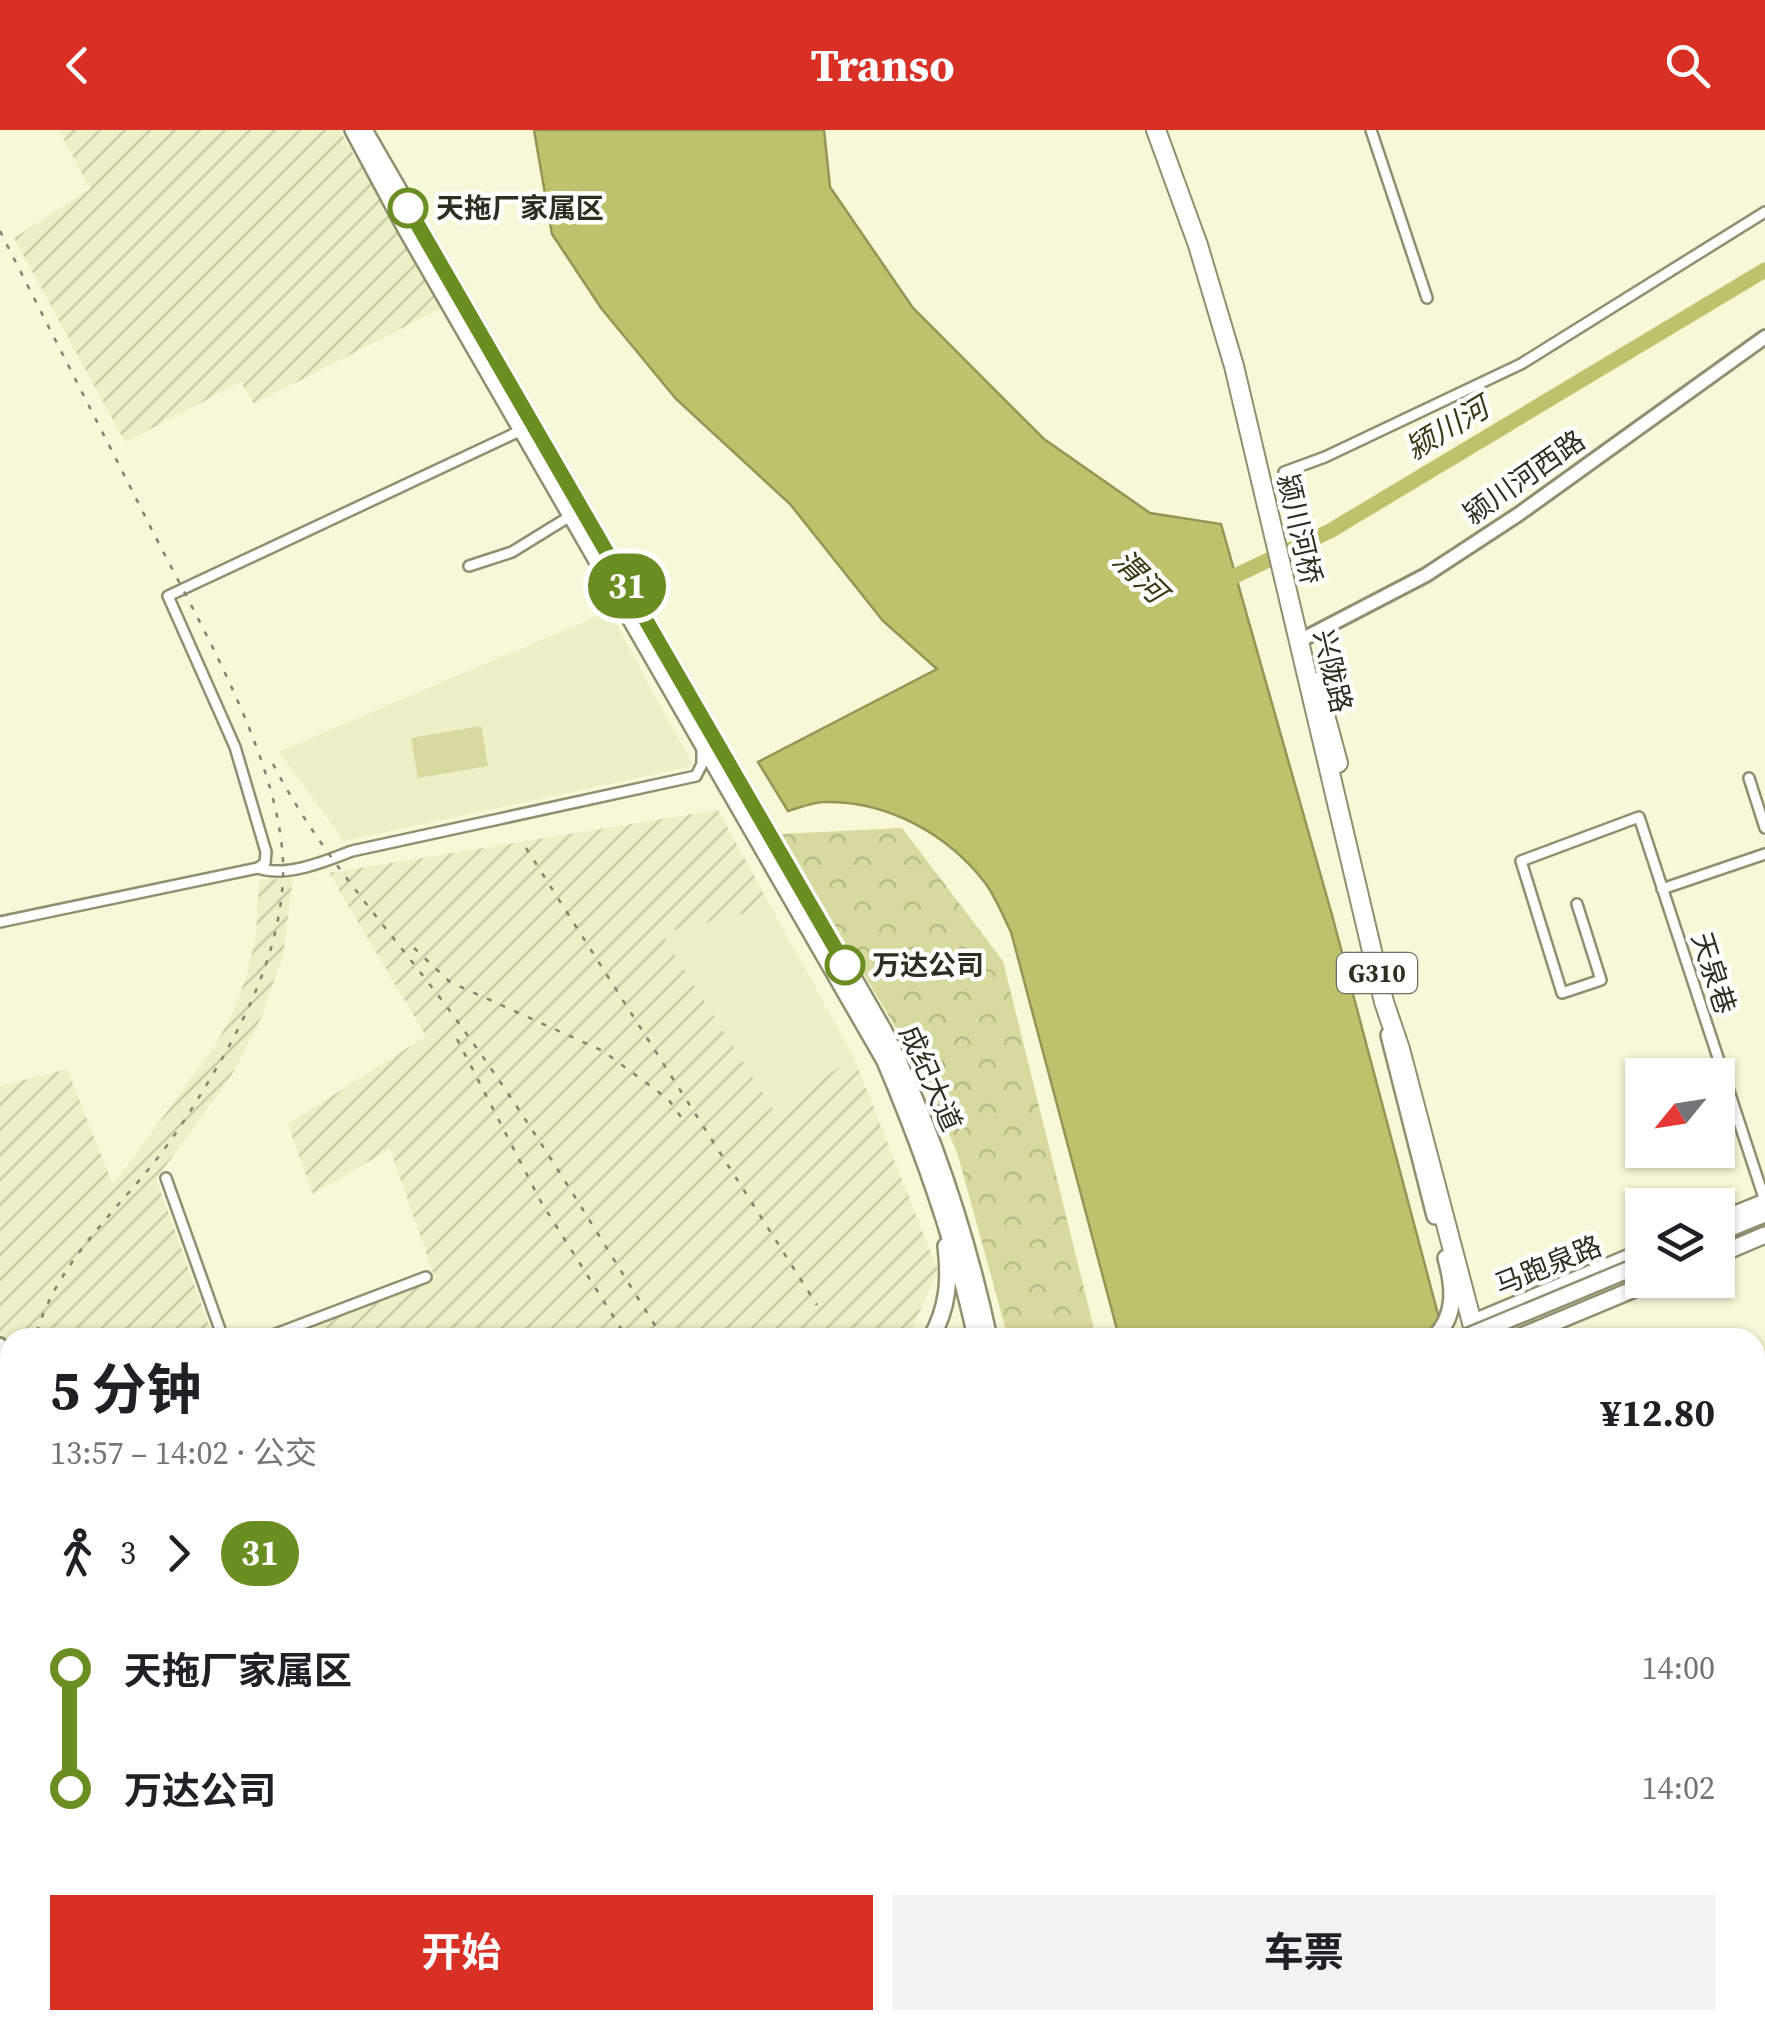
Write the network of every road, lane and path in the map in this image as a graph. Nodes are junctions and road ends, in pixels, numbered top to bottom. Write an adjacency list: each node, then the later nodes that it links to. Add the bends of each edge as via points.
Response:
1 (353, 130): 9 (main road, 成纪大道)
2 (364, 130): 24 (main road, 成纪大道, via 884,1031)
3 (1156, 130): 13 (highway, 颍川河桥 / G310, via 1234,366)
4 (1371, 130): 6 (street)
5 (1765, 212): 10 (street, via 1522,364)
6 (1427, 298)
7 (1765, 336): 14 (main road, 颍川河西路, via 1426,576)
8 (1765, 346): 14 (main road, 颍川河西路, via 1508,530 1414,590)
9 (522, 430): 11 (main road, 成纪大道); 19 (street, via 168,596 235,748 266,852)
10 (1284, 472)
11 (572, 515): 12 (street, via 512,552); 15 (main road, 成纪大道)
12 (469, 566)
13 (1293, 620): 14 (highway, 兴陇路); 23 (highway, 兴陇路 / G310)
14 (1302, 643): 46 (highway, 兴陇路, via 1325,706)
15 (702, 742): 19 (street, via 696,776 322,863); 27 (main road, 成纪大道, via 885,1061)
16 (1749, 778): 17 (street)
17 (1765, 828)
18 (1765, 854): 20 (street)
19 (258, 868): 22 (street)
20 (1662, 889): 21 (street, 天泉巷, via 1639,817 1521,861 1562,993 1601,980); 26 (street, 天泉巷)
21 (1577, 904)
22 (0, 922)
23 (1384, 1002): 45 (main road, via 1453,1292); 47 (highway, 兴陇路 / G310)
24 (932, 1138): 43 (main road, 成纪大道); 44 (main road, via 957,1184)
25 (166, 1178): 39 (street)
26 (1765, 1201): 28 (main road)
27 (942, 1213): 41 (main road, via 950,1274); 42 (main road, 成纪大道)
28 (1735, 1214)
29 (1765, 1214): 31 (main road)
30 (1765, 1222): 32 (main road)
31 (1735, 1229)
32 (1735, 1232)
33 (1765, 1235): 34 (main road)
34 (1735, 1248)
35 (1625, 1260): 48 (main road, 马跑泉路)
36 (1625, 1275): 49 (main road, bridge)
37 (426, 1276): 40 (street)
38 (1625, 1293): 50 (main road, 马跑泉路)
39 (220, 1328)
40 (291, 1328)
41 (935, 1328)
42 (974, 1328)
43 (986, 1328)
44 (997, 1328)
45 (1442, 1328)
46 (1477, 1328)
47 (1477, 1328)
48 (1486, 1328)
49 (1488, 1328)
50 (1541, 1328)

